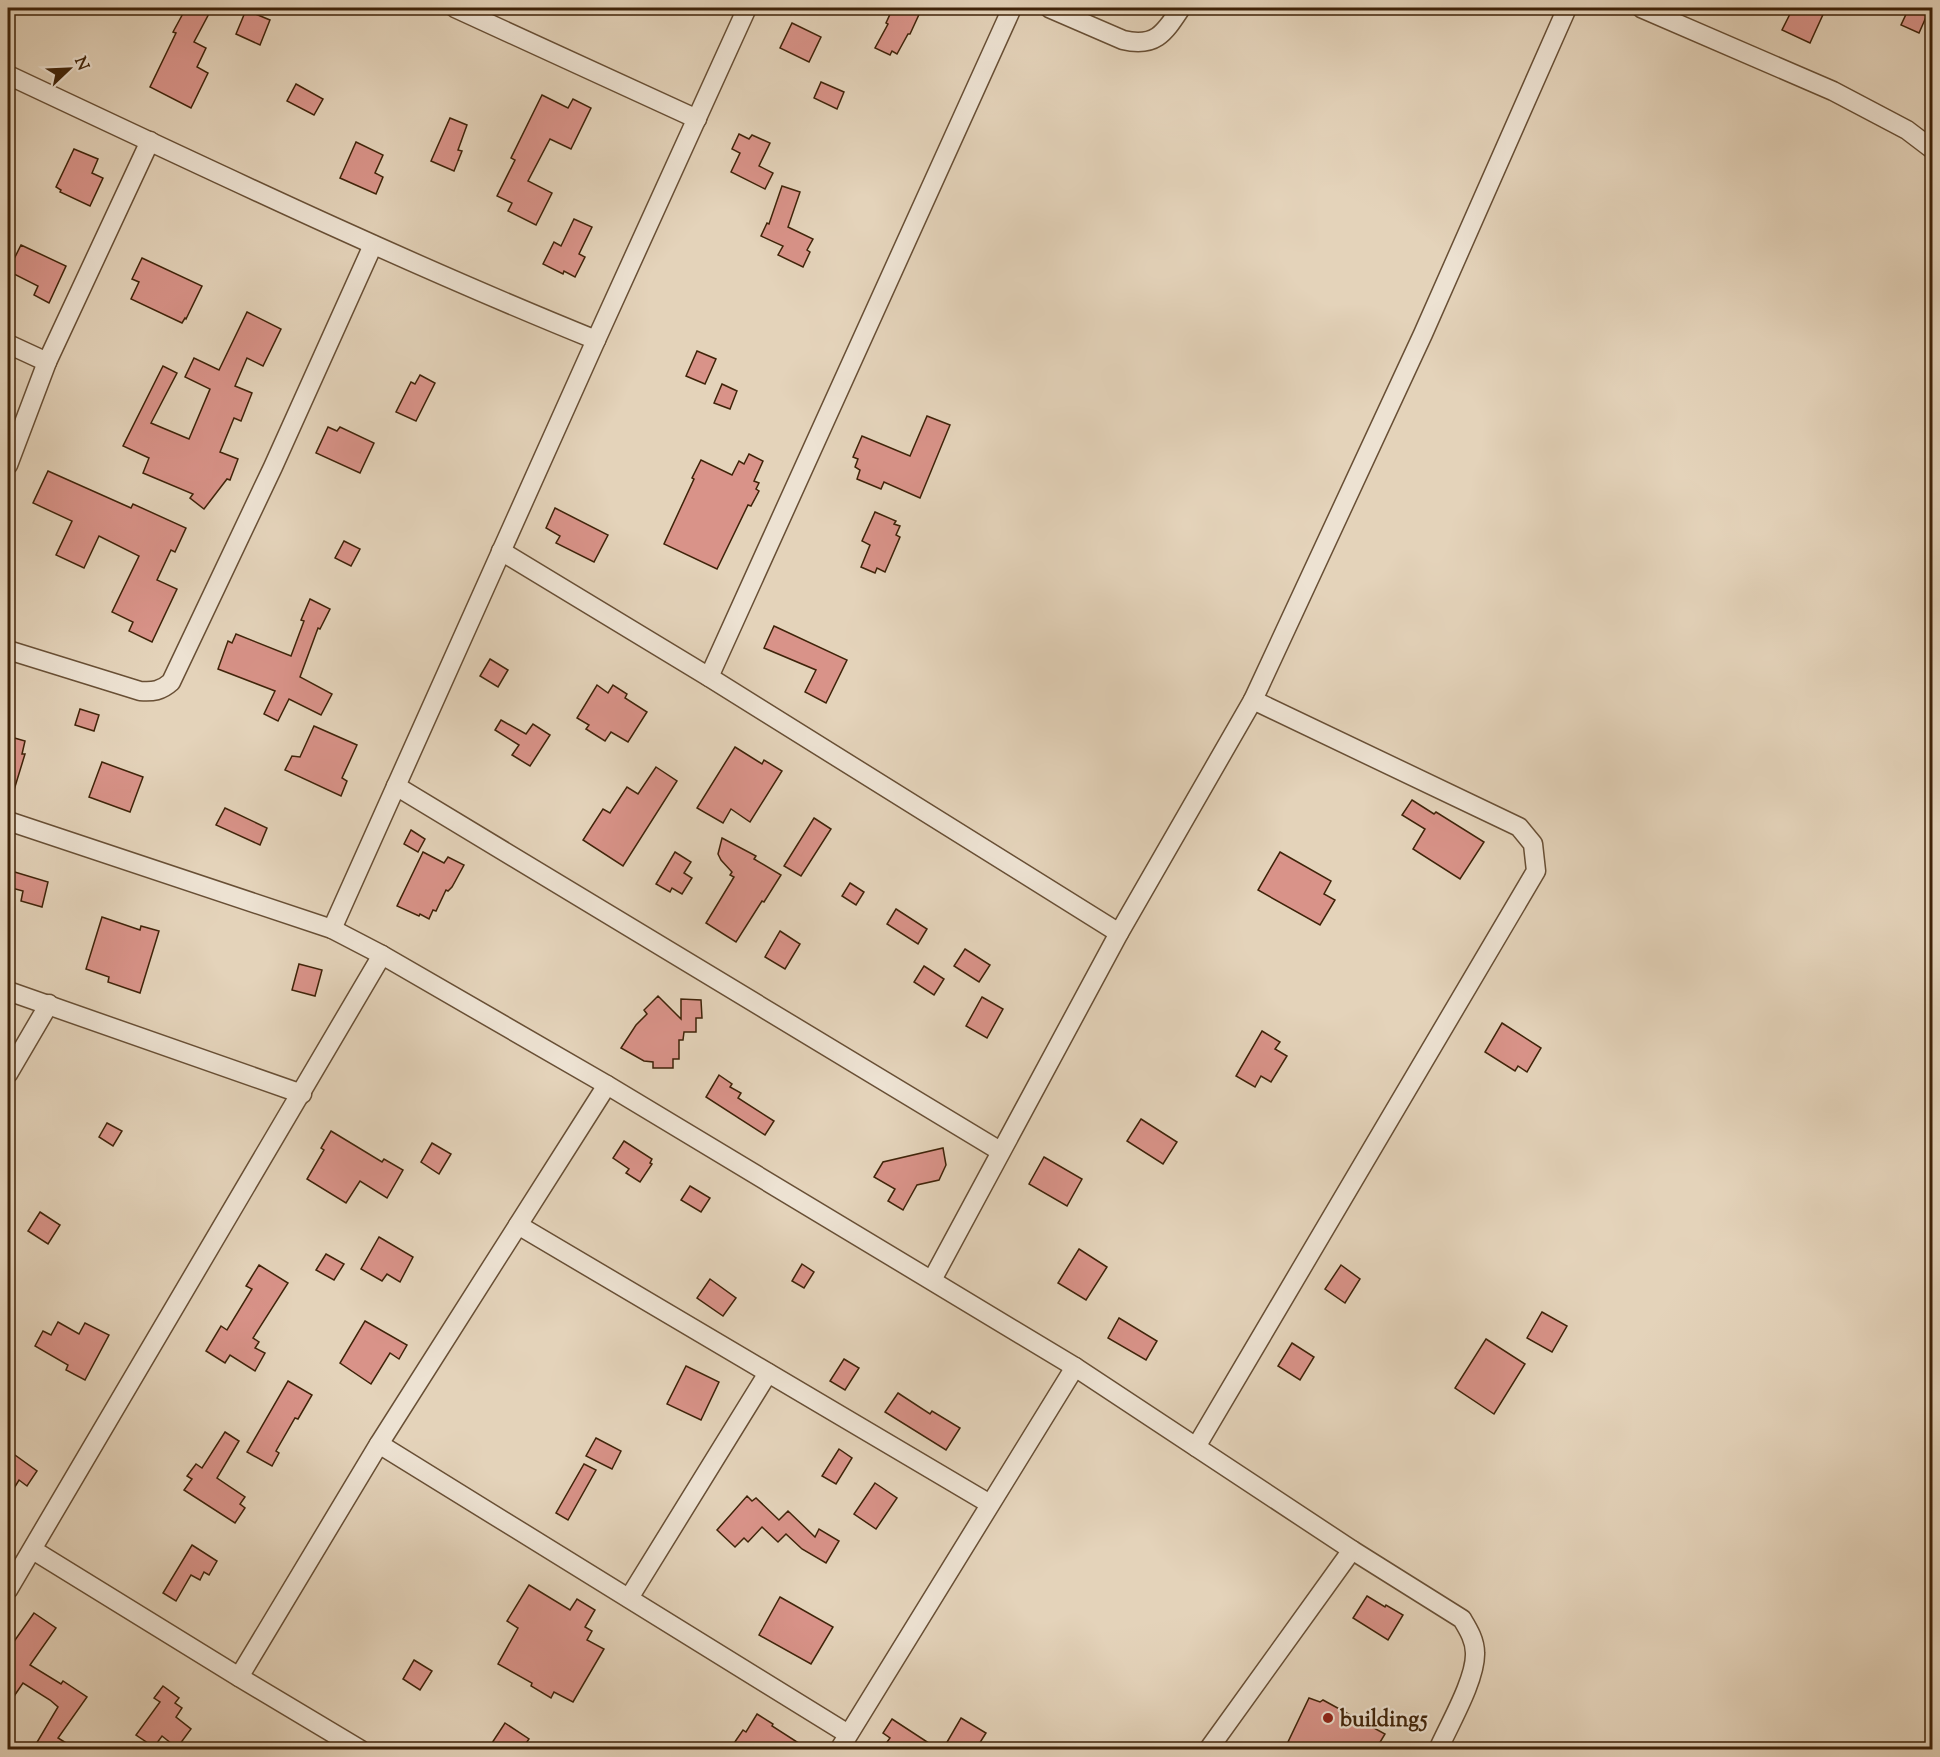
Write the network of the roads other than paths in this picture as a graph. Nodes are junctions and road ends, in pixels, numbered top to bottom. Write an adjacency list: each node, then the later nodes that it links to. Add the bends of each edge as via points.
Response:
1 (455, 8): 8 (street)
2 (747, 8): 10 (street)
3 (1012, 8): 20 (street)
4 (1049, 8): 5 (street, via 1135,42 1145,42 1166,32)
5 (1181, 8)
6 (1567, 8): 21 (street, via 1423,334)
7 (1641, 8): 12 (street, via 1833,91 1907,130)
8 (479, 12): 10 (street)
9 (8, 75): 11 (street)
10 (697, 119): 14 (street)
11 (150, 141): 13 (street); 16 (street)
12 (1932, 149)
13 (373, 245): 14 (street); 19 (street, via 171,682 160,690 140,691)
14 (596, 340): 18 (street)
15 (8, 344): 16 (street)
16 (47, 362): 17 (street)
17 (8, 465)
18 (501, 551): 20 (street); 22 (street)
19 (8, 650)
20 (709, 677): 25 (street)
21 (1253, 699): 25 (street); 38 (street, via 1519,827 1533,844 1536,871)
22 (396, 786): 24 (street); 32 (street)
23 (8, 821): 24 (street)
24 (332, 929): 26 (street)
25 (1119, 933): 32 (street)
26 (382, 955): 30 (street); 31 (street)
27 (8, 991): 28 (street)
28 (49, 1004): 29 (street); 31 (street)
29 (8, 1074)
30 (607, 1085): 33 (street); 34 (street)
31 (302, 1094): 40 (street)
32 (1000, 1151): 34 (street)
33 (518, 1225): 36 (street); 37 (street)
34 (932, 1280): 35 (street)
35 (1075, 1367): 38 (street); 39 (street)
36 (768, 1373): 39 (street); 43 (street)
37 (379, 1444): 43 (street); 44 (street)
38 (1196, 1447): 41 (street)
39 (990, 1504): 45 (street)
40 (33, 1550): 42 (street); 44 (street)
41 (1352, 1550): 47 (street); 48 (street, via 1462,1619 1471,1635 1475,1654 1469,1683)
42 (8, 1590)
43 (629, 1598): 45 (street)
44 (239, 1677): 46 (street)
45 (844, 1742)
46 (361, 1749)
47 (1208, 1749)
48 (1438, 1749)

